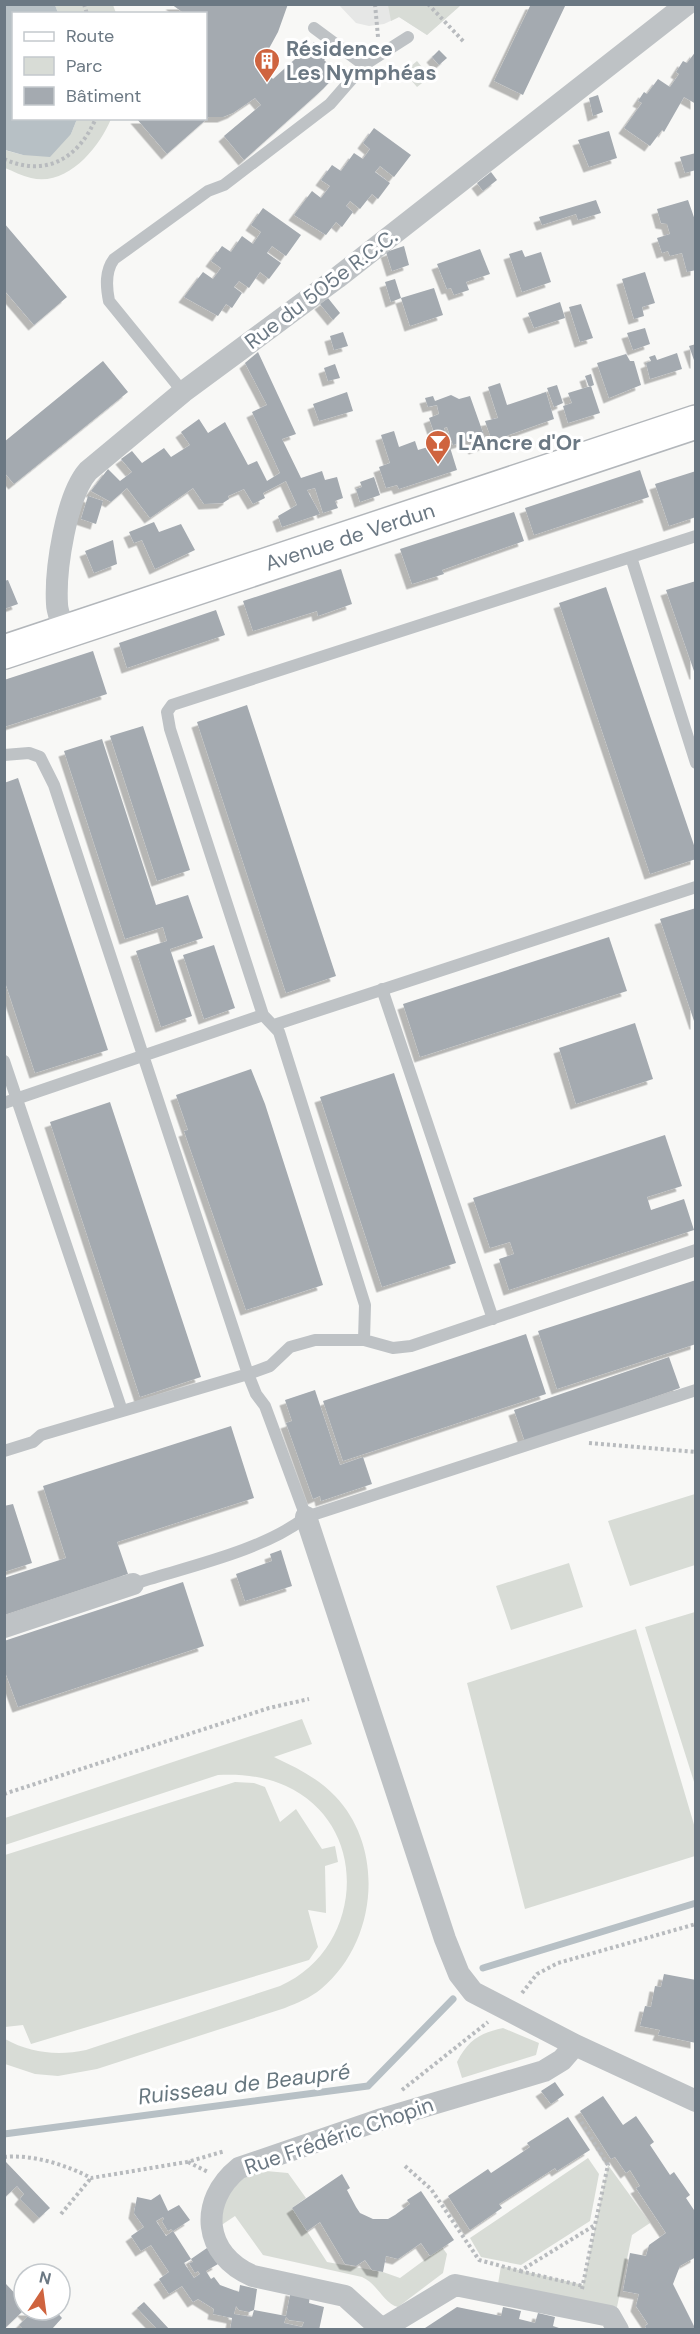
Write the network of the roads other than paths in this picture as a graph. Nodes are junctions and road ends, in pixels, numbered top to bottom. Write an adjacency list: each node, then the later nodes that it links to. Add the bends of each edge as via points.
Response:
1 (687, 4): 5 (street, Rue du 505e R.C.C., via 337,278)
2 (314, 28): 4 (lane)
3 (408, 37): 4 (lane)
4 (364, 65): 5 (lane, via 330,104 109,266 109,300)
5 (183, 392): 9 (street, Rue du 505e R.C.C., via 101,459 77,485 66,525 57,605)
6 (696, 422): 9 (main road, Avenue de Verdun)
7 (696, 536): 8 (lane)
8 (631, 557): 12 (lane); 15 (lane, via 172,705 167,712 170,729)
9 (64, 631): 10 (main road, Avenue de Verdun)
10 (4, 652)
11 (4, 755): 17 (lane, via 29,753 40,757 46,766)
12 (696, 763)
13 (696, 887): 14 (lane)
14 (382, 989): 16 (lane); 21 (lane)
15 (263, 1015): 16 (lane); 17 (lane)
16 (274, 1024): 22 (lane, via 365,1305)
17 (141, 1055): 19 (lane); 23 (lane)
18 (4, 1061): 19 (lane)
19 (11, 1101): 25 (lane)
20 (696, 1250): 21 (lane)
21 (493, 1319): 22 (lane, via 411,1346 393,1348)
22 (364, 1340): 23 (lane, via 307,1342 290,1347 270,1366)
23 (248, 1374): 25 (lane); 27 (lane, via 266,1406)
24 (696, 1390): 27 (lane)
25 (122, 1411): 26 (lane, via 41,1435 33,1442)
26 (4, 1451)
27 (306, 1517): 28 (lane, via 265,1541); 30 (street, via 459,1974 473,1992)
28 (133, 1584): 29 (street)
29 (4, 1627)
30 (574, 2045): 31 (street); 32 (street, Rue Frédéric Chopin, via 562,2060 543,2071 382,2119 239,2168 225,2180 215,2197 211,2226 227,2259 239,2270 345,2296 384,2328 455,2285 609,2316)
31 (696, 2101)
32 (618, 2330)

